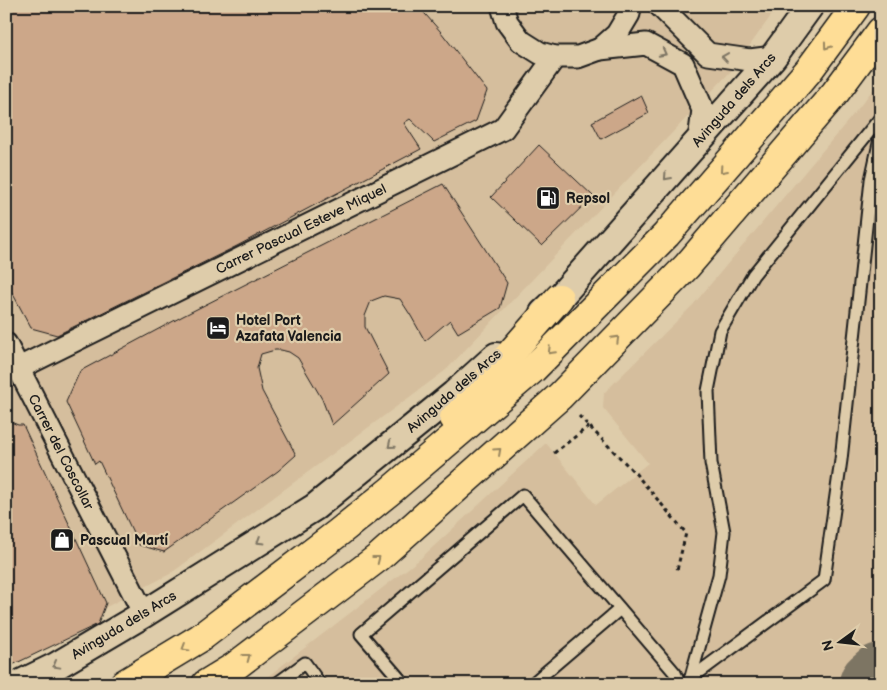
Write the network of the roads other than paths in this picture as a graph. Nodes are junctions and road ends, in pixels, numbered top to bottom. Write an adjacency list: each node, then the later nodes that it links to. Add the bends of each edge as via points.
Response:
1 (502, 6): 8 (street, via 507,22 521,41 540,53)
2 (630, 6): 7 (street, via 617,34)
3 (660, 6): 9 (street, one-way to 3, via 750,60 708,54)
4 (810, 6): 9 (street, Avinguda dels Arcs)
5 (856, 6): 16 (highway, one-way to 16, via 809,70 666,235 533,369)
6 (881, 31): 22 (highway, one-way to 6, via 234,667 380,557 560,396 687,266 835,92)
7 (600, 49): 8 (street, via 578,57); 12 (street, one-way to 12, via 646,44 683,64 703,110)
8 (555, 57): 15 (street, Carrer Pascual Esteve Miquel, via 503,129)
9 (773, 57): 12 (street, Avinguda dels Arcs)
10 (881, 118): 19 (lane, via 753,275 720,331 708,391 711,463 724,532 719,575)
11 (881, 134): 19 (lane, via 871,180 824,580)
12 (699, 140): 13 (street, Avinguda dels Arcs, one-way to 13)
13 (559, 298): 16 (highway); 18 (street, Avinguda dels Arcs, one-way to 18, via 454,394 314,507)
14 (6, 344): 15 (street, Carrer del Coscollar)
15 (12, 368): 18 (street, Carrer del Coscollar)
16 (390, 491): 21 (highway, one-way to 21, via 200,638)
17 (620, 609): 19 (lane); 25 (lane, via 522,495 361,634); 26 (lane)
18 (144, 614): 20 (street, Avinguda dels Arcs, one-way to 20)
19 (686, 682)
20 (19, 684)
21 (124, 684)
22 (206, 684)
23 (276, 684): 24 (lane, via 305,662)
24 (320, 684)
25 (404, 684)
26 (532, 684)

